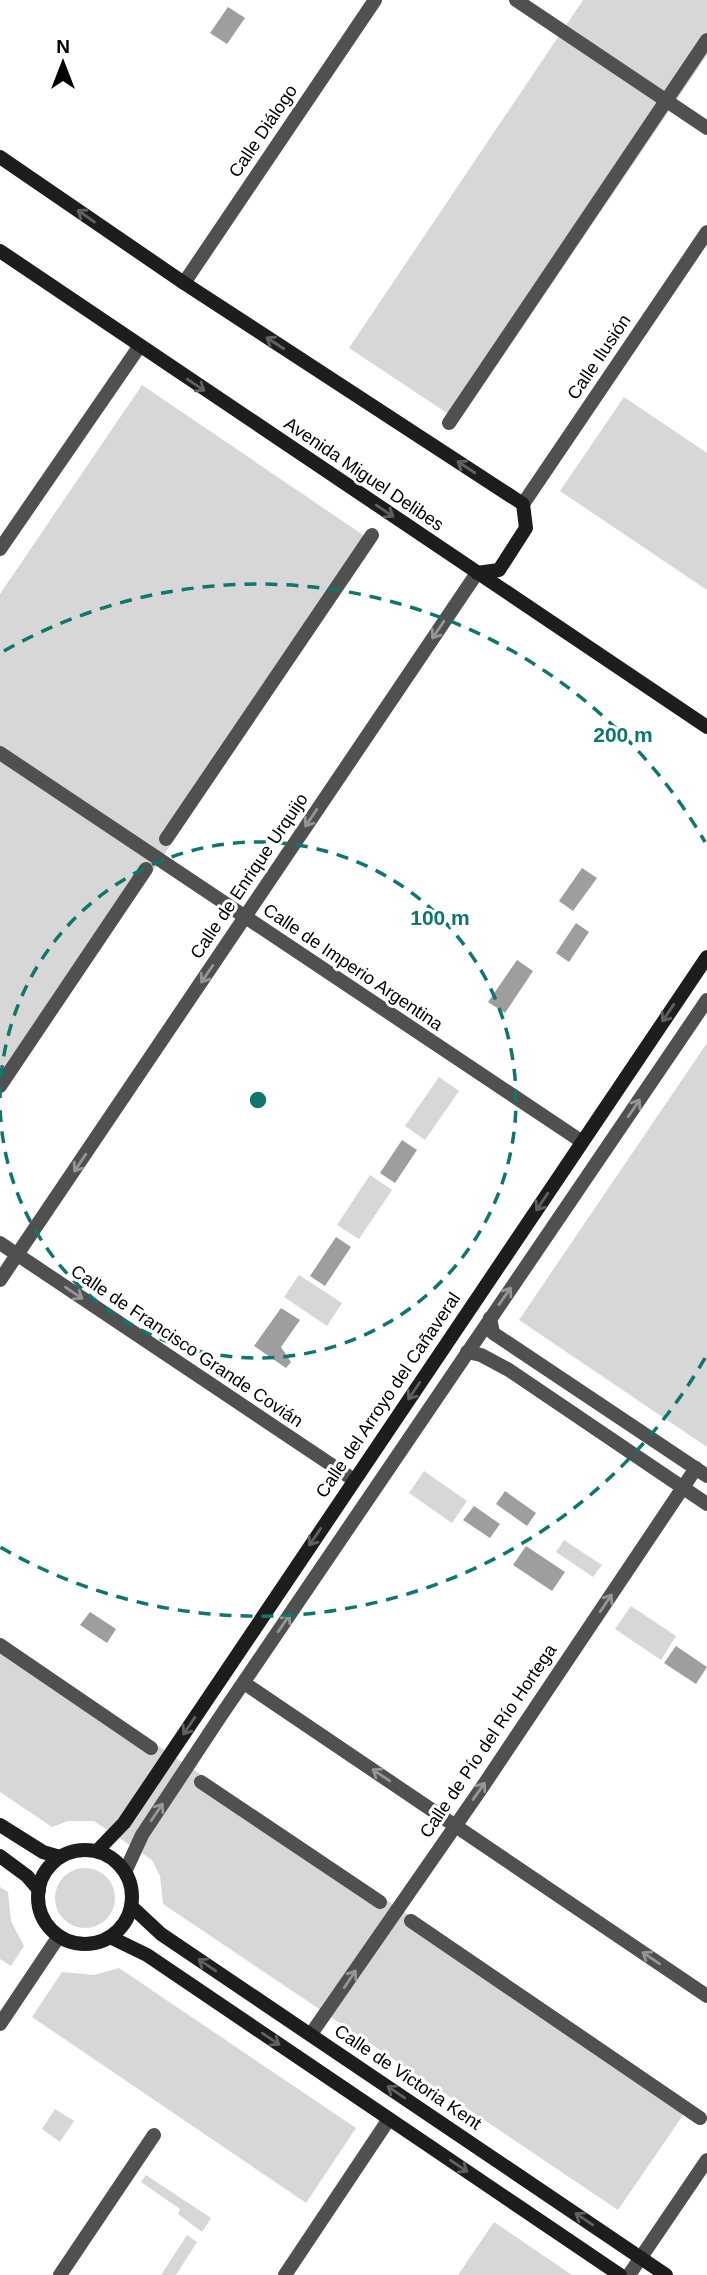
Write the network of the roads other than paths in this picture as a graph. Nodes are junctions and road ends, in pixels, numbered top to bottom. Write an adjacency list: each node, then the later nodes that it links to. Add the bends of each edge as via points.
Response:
1 (375, 0): 9 (street, Calle Diálogo)
2 (516, 0): 4 (street)
3 (707, 40): 4 (street)
4 (666, 101): 5 (street); 11 (street)
5 (707, 128)
6 (0, 157): 9 (main road, one-way to 6)
7 (707, 232): 12 (street, Calle Ilusión)
8 (0, 251): 10 (main road, Avenida Miguel Delibes)
9 (184, 283): 12 (main road, one-way to 9)
10 (139, 347): 14 (street); 15 (main road, Avenida Miguel Delibes, one-way to 15)
11 (449, 423)
12 (523, 505): 15 (main road, Calle de Enrique Urquijo, via 526,528 499,569)
13 (372, 535): 18 (street)
14 (0, 548)
15 (477, 573): 16 (main road, Avenida Miguel Delibes); 20 (street, Calle de Enrique Urquijo, one-way to 20)
16 (707, 727)
17 (0, 752): 20 (street, Calle de Imperio Argentina)
18 (166, 839)
19 (146, 869): 23 (street)
20 (244, 917): 24 (street, Calle de Imperio Argentina); 26 (street, Calle de Enrique Urquijo, one-way to 26)
21 (707, 957): 24 (main road, Calle del Arroyo del Cañaveral, one-way to 24)
22 (707, 1000): 28 (street, one-way to 22)
23 (0, 1086)
24 (580, 1141): 31 (main road, Calle del Arroyo del Cañaveral, one-way to 31)
25 (0, 1243): 26 (street, Calle de Francisco Grande Covián)
26 (18, 1255): 27 (street, Calle de Enrique Urquijo); 31 (street, Calle de Francisco Grande Covián, one-way to 31)
27 (0, 1280)
28 (490, 1318): 29 (street); 30 (street, via 493,1333)
29 (467, 1352): 32 (street, via 509,1370); 35 (street, one-way to 29)
30 (701, 1472): 32 (street, Calle de Pío del Río Hortega)
31 (354, 1480): 40 (main road, Calle del Arroyo del Cañaveral, one-way to 40, via 124,1822)
32 (683, 1487): 33 (street); 39 (street, Calle de Pío del Río Hortega, one-way to 32)
33 (707, 1504)
34 (0, 1645): 36 (street)
35 (244, 1684): 39 (street, one-way to 35); 43 (street, one-way to 35, via 142,1835)
36 (151, 1748)
37 (201, 1782): 45 (street)
38 (0, 1825): 42 (main road, via 43,1852)
39 (455, 1826): 50 (street, one-way to 39); 52 (street, Calle de Pío del Río Hortega, one-way to 39)
40 (97, 1852): 42 (main road, via 78,1851); 43 (main road)
41 (0, 1856): 44 (main road, via 27,1876)
42 (60, 1857): 44 (main road, via 50,1866)
43 (125, 1872): 46 (main road)
44 (38, 1891): 48 (main road, via 40,1911)
45 (380, 1902)
46 (131, 1906): 49 (main road, via 124,1923); 52 (main road, Calle de Victoria Kent, one-way to 46, via 162,1934)
47 (411, 1921): 53 (street)
48 (59, 1936): 49 (main road, via 79,1944); 51 (street)
49 (110, 1937): 54 (main road, one-way to 54, via 147,1955)
50 (707, 1996)
51 (0, 2024)
52 (310, 2034): 57 (main road, Calle de Victoria Kent, one-way to 52)
53 (700, 2118)
54 (389, 2119): 59 (street); 60 (main road, one-way to 60)
55 (154, 2135): 58 (street)
56 (707, 2160): 57 (street)
57 (641, 2258): 61 (street); 62 (main road, Calle de Victoria Kent)
58 (60, 2275)
59 (285, 2275)
60 (620, 2275)
61 (629, 2275)
62 (666, 2275)

